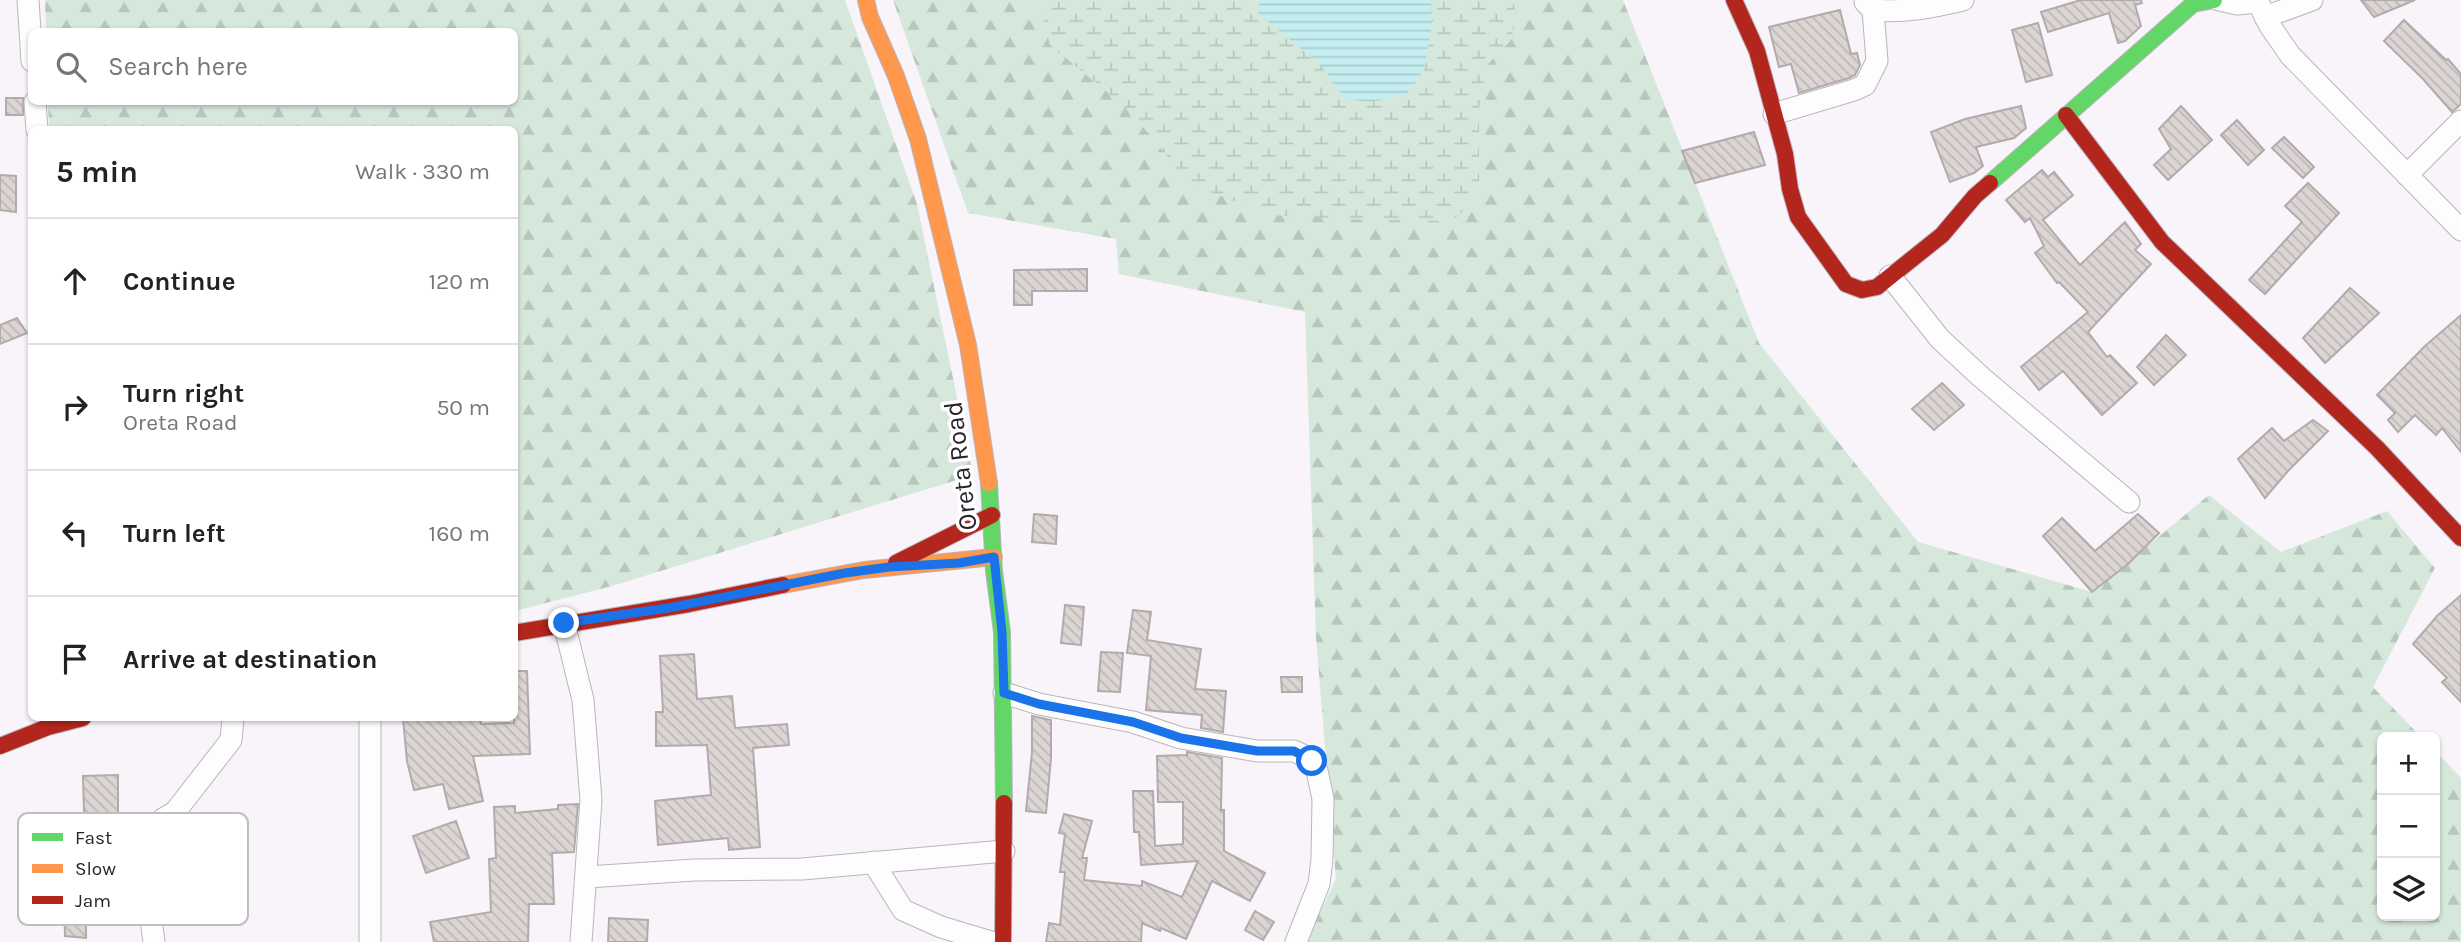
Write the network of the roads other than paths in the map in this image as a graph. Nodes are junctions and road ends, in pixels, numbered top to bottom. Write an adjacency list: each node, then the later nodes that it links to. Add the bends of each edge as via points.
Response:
1 (27, 0): 9 (street)
2 (866, 0): 19 (street, Oreta Road, via 918,139 938,220 968,345)
3 (1734, 0): 11 (street, via 1757,51)
4 (1963, 0): 7 (street, via 1893,12)
5 (2216, 0): 8 (street); 12 (street, via 2193,4)
6 (2312, 0): 8 (street)
7 (1869, 5): 11 (street, via 1877,61 1865,85)
8 (2260, 7): 15 (street, via 2290,55)
9 (29, 28)
10 (34, 105): 14 (street)
11 (1774, 114): 17 (street, via 1798,216 1846,284 1862,290 1877,287)
12 (2066, 115): 17 (street, via 1975,196 1942,235); 20 (street, via 2162,242 2378,448)
13 (2461, 121): 15 (street)
14 (37, 126)
15 (2407, 175): 16 (street)
16 (2461, 230)
17 (1890, 276): 18 (street, via 1940,339)
18 (2129, 502)
19 (992, 515): 21 (street, Oreta Road); 22 (street)
20 (2461, 538)
21 (994, 557): 22 (street); 25 (street, Oreta Road)
22 (889, 567): 23 (street)
23 (564, 623): 24 (street); 33 (street, via 583,700 591,800)
24 (518, 632)
25 (1004, 693): 31 (street, Oreta Road); 38 (street, via 1133,722 1181,738 1257,751 1294,751 1309,758 1323,799 1322,859 1319,884)
26 (71, 721): 29 (street)
27 (233, 721): 30 (street, via 231,740)
28 (370, 721): 34 (street)
29 (0, 746)
30 (175, 813)
31 (1004, 850): 32 (street); 37 (street, Oreta Road)
32 (873, 862): 33 (street); 36 (street, via 903,910)
33 (587, 877): 35 (street)
34 (370, 942)
35 (582, 942)
36 (991, 942)
37 (1003, 942)
38 (1296, 942)

